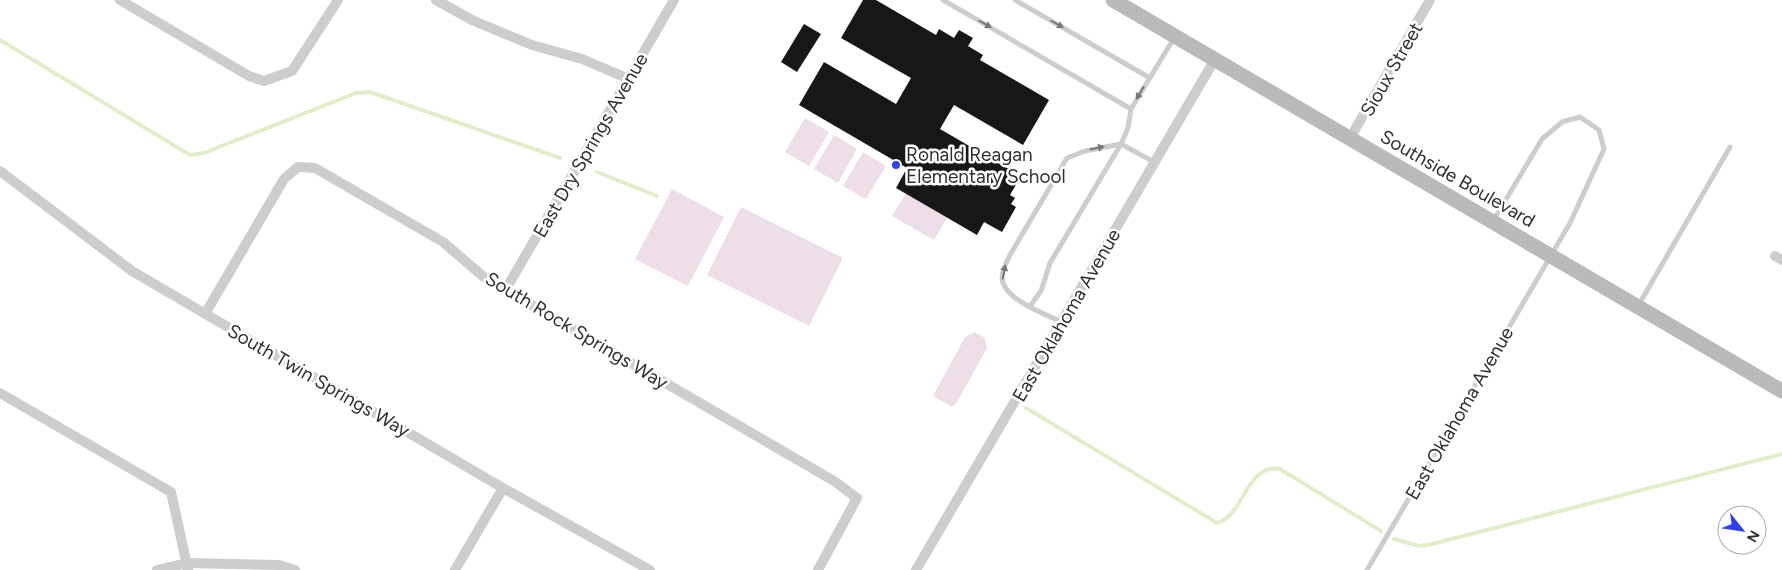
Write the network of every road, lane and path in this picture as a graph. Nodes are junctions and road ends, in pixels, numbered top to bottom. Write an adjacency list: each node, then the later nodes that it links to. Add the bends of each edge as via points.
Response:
1 (120, 0): 2 (street, via 248,76 264,81 292,71)
2 (338, 0)
3 (436, 0): 12 (street, via 532,44 582,59)
4 (674, 0): 12 (street, East Dry Springs Avenue)
5 (943, 0): 13 (lane, one-way to 13)
6 (1015, 0): 11 (lane, one-way to 11)
7 (1113, 0): 9 (main road, Southside Boulevard)
8 (1430, 0): 14 (street, Sioux Street)
9 (1175, 36): 10 (main road, Southside Boulevard); 11 (lane)
10 (1215, 59): 14 (main road, Southside Boulevard); 17 (street, East Oklahoma Avenue)
11 (1150, 78): 13 (lane, one-way to 13)
12 (629, 79): 21 (street, East Dry Springs Avenue)
13 (1131, 109): 15 (lane)
14 (1350, 138): 19 (main road, Southside Boulevard)
15 (1121, 144): 17 (lane); 22 (lane, via 1050,264 1041,292); 22 (lane, one-way to 15, via 1007,292 1003,284 1003,269 1010,255 1067,158 1084,151)
16 (1730, 147): 23 (lane)
17 (1155, 163): 25 (street, East Oklahoma Avenue)
18 (0, 171): 24 (street, South Twin Springs Way, via 132,271)
19 (1493, 222): 20 (main road, Southside Boulevard); 20 (lane, East Oklahoma Avenue, via 1542,139 1562,122 1580,117 1599,130 1604,149)
20 (1551, 256): 23 (main road, Southside Boulevard); 36 (lane, East Oklahoma Avenue)
21 (506, 290): 24 (street, South Rock Springs Way, via 485,278 444,242 316,168 298,167 284,179); 34 (street, South Rock Springs Way, via 834,481 857,498)
22 (1030, 306): 25 (lane)
23 (1638, 307): 26 (main road, Southside Boulevard)
24 (205, 314): 28 (street, South Twin Springs Way)
25 (1062, 322): 35 (street, East Oklahoma Avenue)
26 (1782, 391)
27 (0, 393): 29 (street, via 171,492)
28 (503, 488): 32 (street); 33 (street, South Twin Springs Way)
29 (188, 566): 30 (street); 31 (street, via 279,565)
30 (156, 570)
31 (295, 570)
32 (455, 570)
33 (650, 570)
34 (818, 570)
35 (916, 570)
36 (1367, 570)

